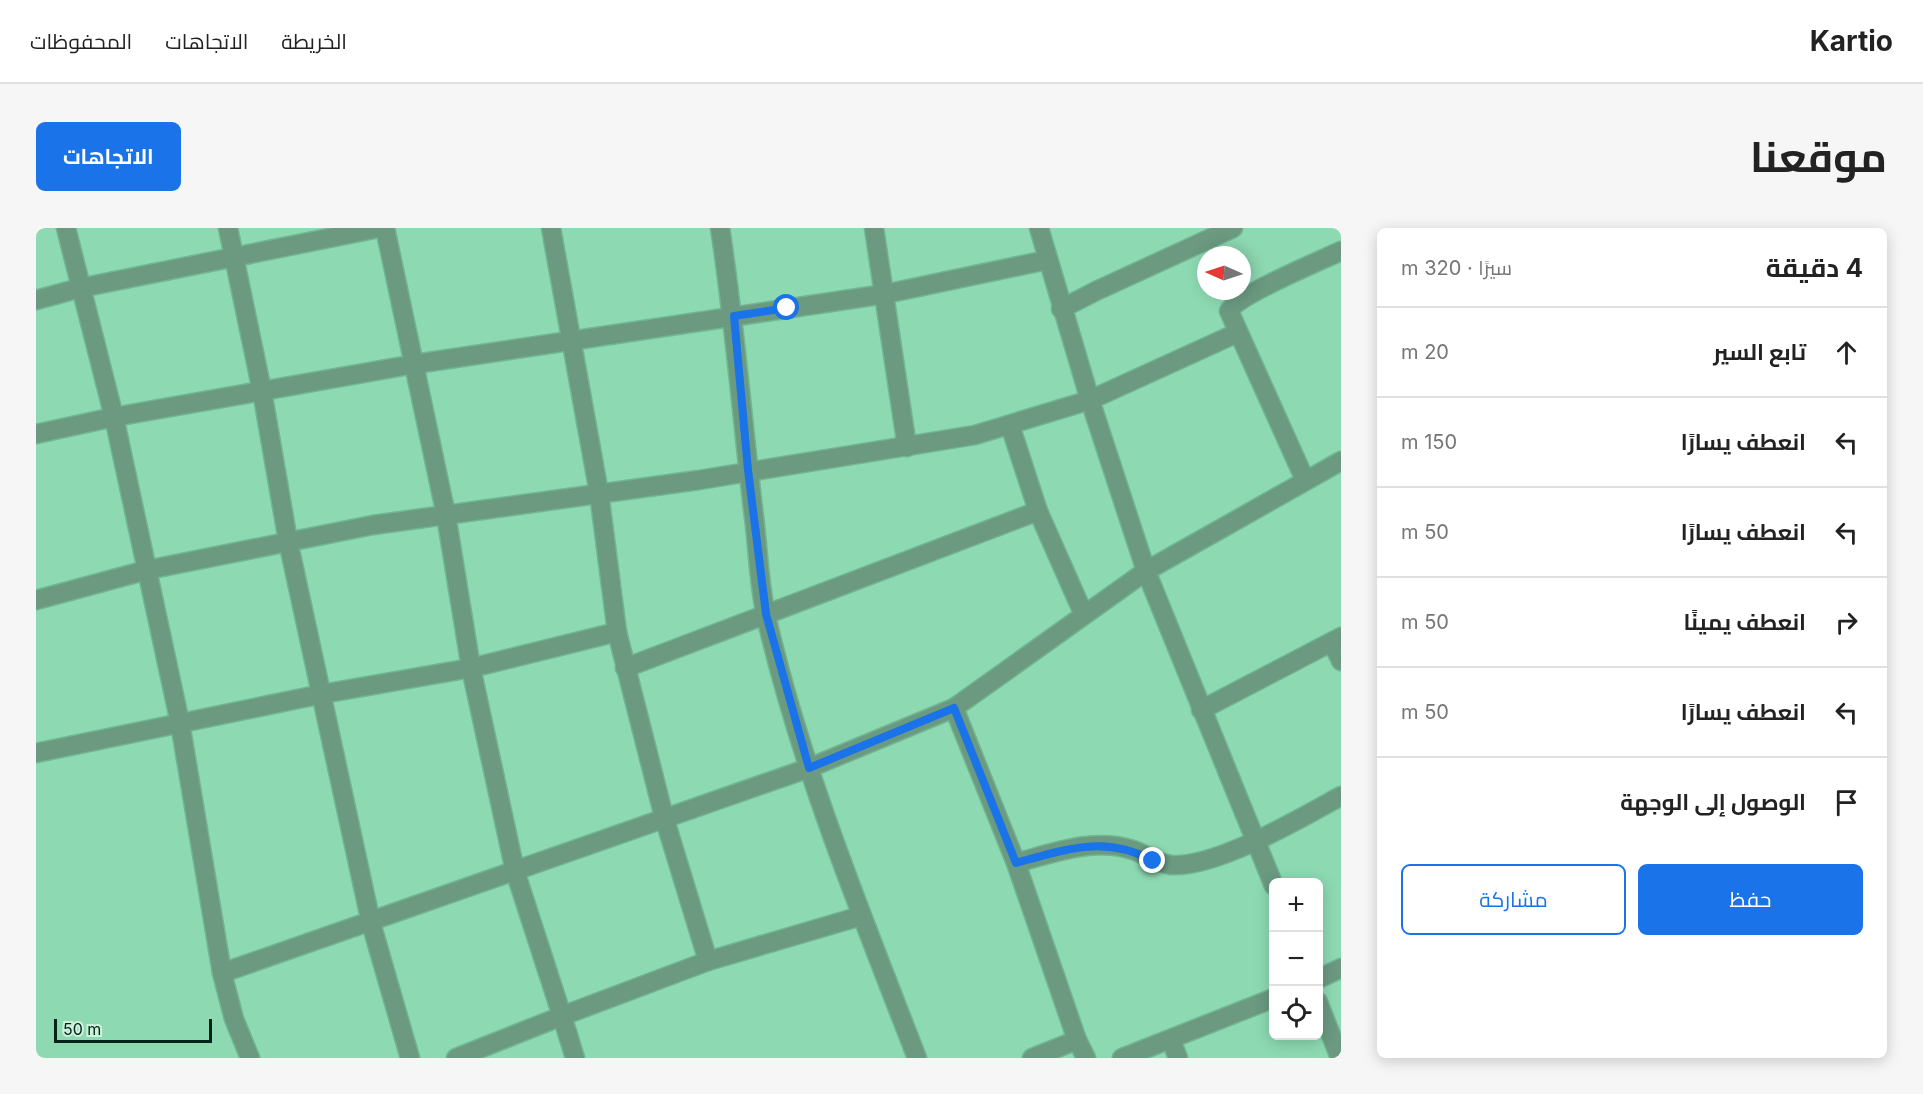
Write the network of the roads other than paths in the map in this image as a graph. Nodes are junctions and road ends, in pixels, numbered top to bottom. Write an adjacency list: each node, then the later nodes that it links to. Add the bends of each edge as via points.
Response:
1 (66, 228): 13 (street)
2 (228, 228): 11 (street)
3 (380, 228): 11 (street)
4 (385, 228): 20 (street)
5 (551, 228): 19 (street)
6 (720, 228): 17 (street)
7 (874, 228): 14 (street)
8 (1039, 228): 12 (street)
9 (1233, 228): 16 (street)
10 (1341, 251): 18 (street, via 1234,304 1229,314)
11 (235, 257): 13 (street); 21 (street)
12 (1047, 260): 14 (street); 16 (street)
13 (80, 288): 15 (street); 23 (street)
14 (885, 294): 17 (street); 26 (street)
15 (36, 300)
16 (1061, 309): 22 (street)
17 (734, 316): 19 (street); 28 (street)
18 (1237, 333): 22 (street); 29 (street)
19 (572, 339): 20 (street); 30 (street)
20 (415, 364): 21 (street); 32 (street)
21 (262, 391): 23 (street); 33 (street)
22 (1089, 400): 24 (street); 35 (street)
23 (114, 417): 25 (street); 34 (street)
24 (1010, 425): 26 (street); 31 (street)
25 (36, 434)
26 (907, 447): 28 (street)
27 (1341, 461): 29 (street)
28 (748, 470): 30 (street); 37 (street)
29 (1305, 480): 35 (street)
30 (599, 493): 32 (street); 39 (street)
31 (1038, 511): 37 (street); 38 (street)
32 (446, 515): 33 (street); 42 (street)
33 (288, 541): 34 (street); 44 (street)
34 (147, 570): 36 (street); 47 (street)
35 (1146, 572): 38 (street); 46 (street)
36 (36, 600)
37 (766, 614): 43 (street); 49 (street)
38 (1084, 615): 45 (street)
39 (616, 632): 42 (street); 43 (street)
40 (1336, 639): 41 (street); 46 (street)
41 (1341, 662)
42 (471, 668): 44 (street); 54 (street)
43 (625, 669): 51 (street)
44 (322, 694): 47 (street); 57 (street)
45 (954, 708): 49 (street); 53 (street)
46 (1201, 710): 52 (street)
47 (180, 723): 48 (street); 60 (street)
48 (36, 753)
49 (809, 768): 51 (street); 56 (street)
50 (1341, 796): 52 (street)
51 (664, 817): 54 (street); 58 (street)
52 (1256, 841): 53 (street, via 1186,864 1153,861 1133,850 1107,846 1084,846); 55 (street)
53 (1016, 863): 65 (street)
54 (515, 871): 57 (street); 64 (street)
55 (1271, 878)
56 (861, 916): 58 (street); 71 (street)
57 (371, 922): 60 (street); 68 (street)
58 (708, 961): 64 (street)
59 (1341, 968): 61 (street)
60 (222, 973): 67 (street)
61 (1323, 977)
62 (1269, 1000): 66 (street)
63 (1323, 1015): 76 (street)
64 (562, 1016): 69 (street); 70 (street)
65 (1077, 1040): 72 (street); 73 (street)
66 (1171, 1040): 74 (street); 75 (street)
67 (250, 1058)
68 (410, 1058)
69 (456, 1058)
70 (575, 1058)
71 (917, 1058)
72 (1032, 1058)
73 (1086, 1058)
74 (1122, 1058)
75 (1178, 1058)
76 (1340, 1058)

